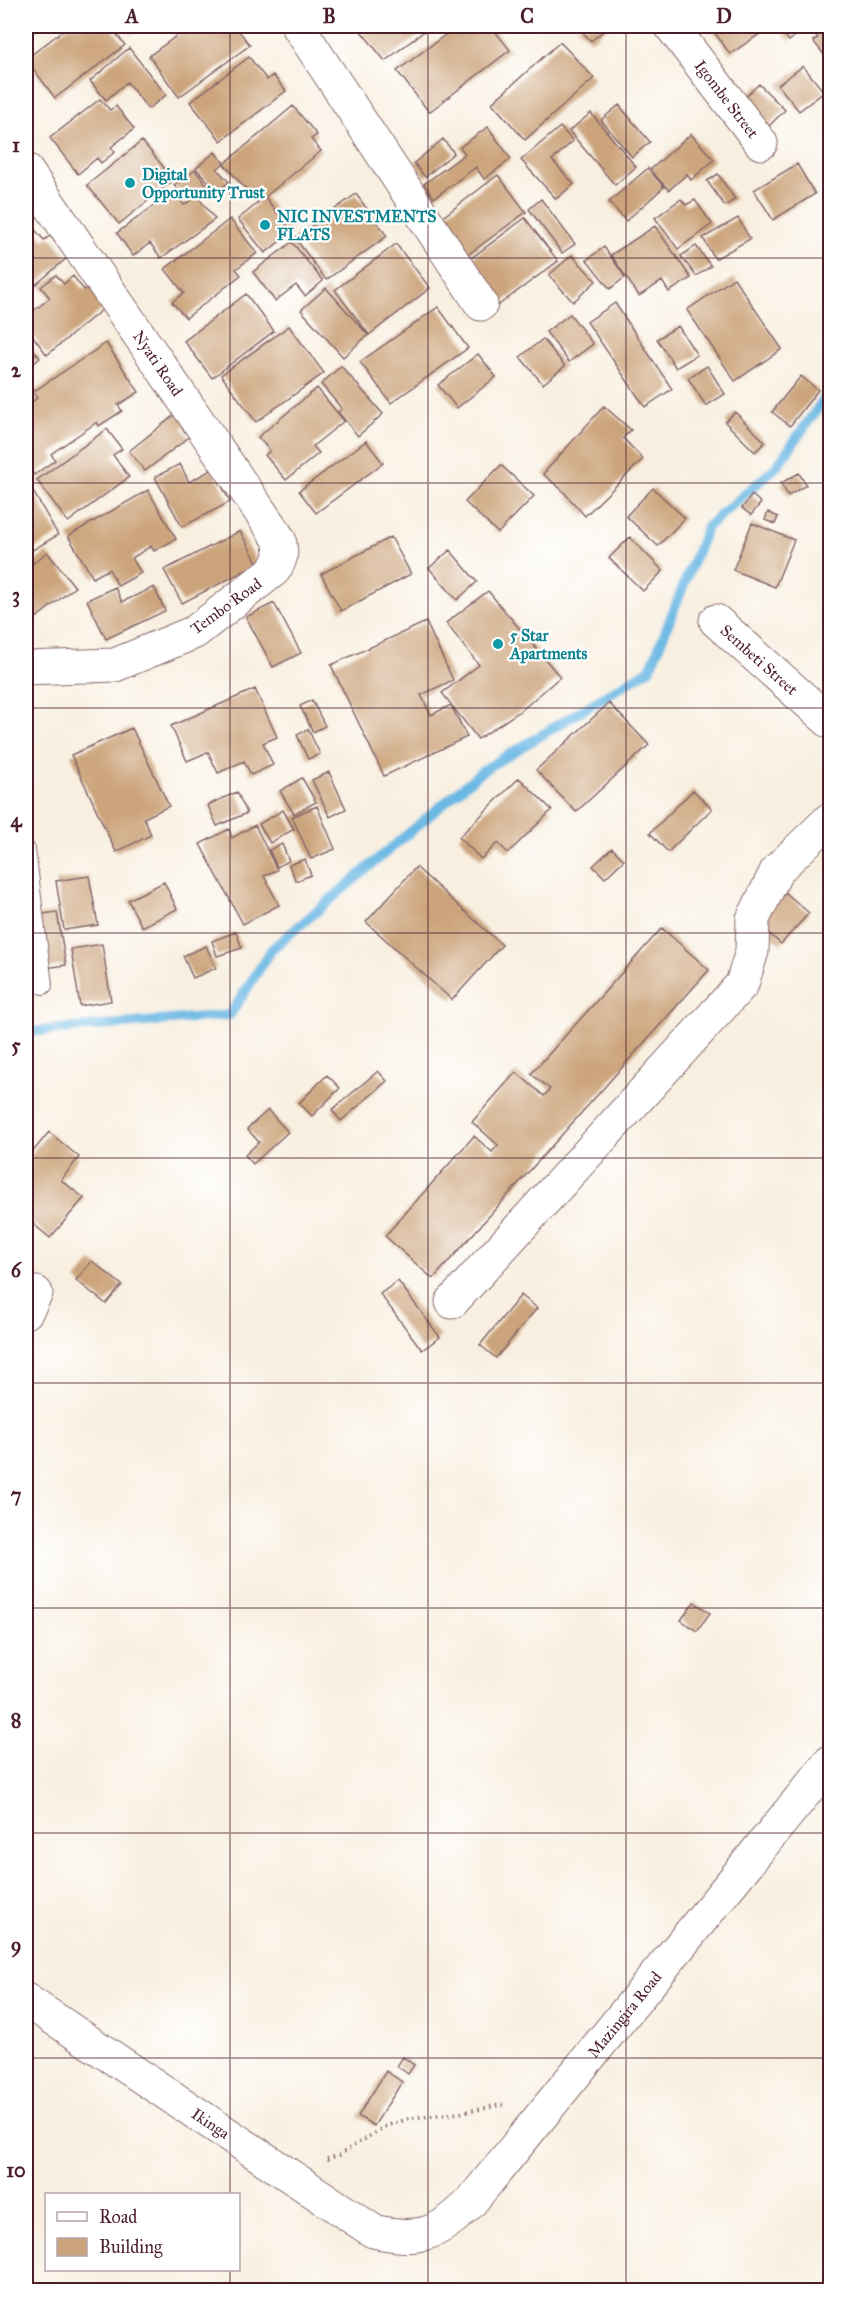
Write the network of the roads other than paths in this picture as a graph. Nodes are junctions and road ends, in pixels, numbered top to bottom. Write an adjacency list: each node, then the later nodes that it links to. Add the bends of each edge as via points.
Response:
1 (298, 26): 5 (street)
2 (670, 26): 3 (street, Igombe Street)
3 (761, 143)
4 (26, 170): 6 (street, Nyati Road, via 279,539)
5 (481, 304)
6 (281, 560): 8 (street, Tembo Road, via 264,579 195,632 114,665)
7 (716, 621): 9 (street, Sembeti Street)
8 (26, 668)
9 (831, 722)
10 (831, 819): 13 (street, via 777,870 753,919 752,951 742,984)
11 (26, 850): 12 (lane)
12 (43, 985)
13 (452, 1302)
14 (831, 1762): 16 (street, Mazingira Road, via 470,2203 451,2222 426,2234)
15 (26, 2000): 16 (street, Ikinga, via 373,2231)
16 (400, 2237)

